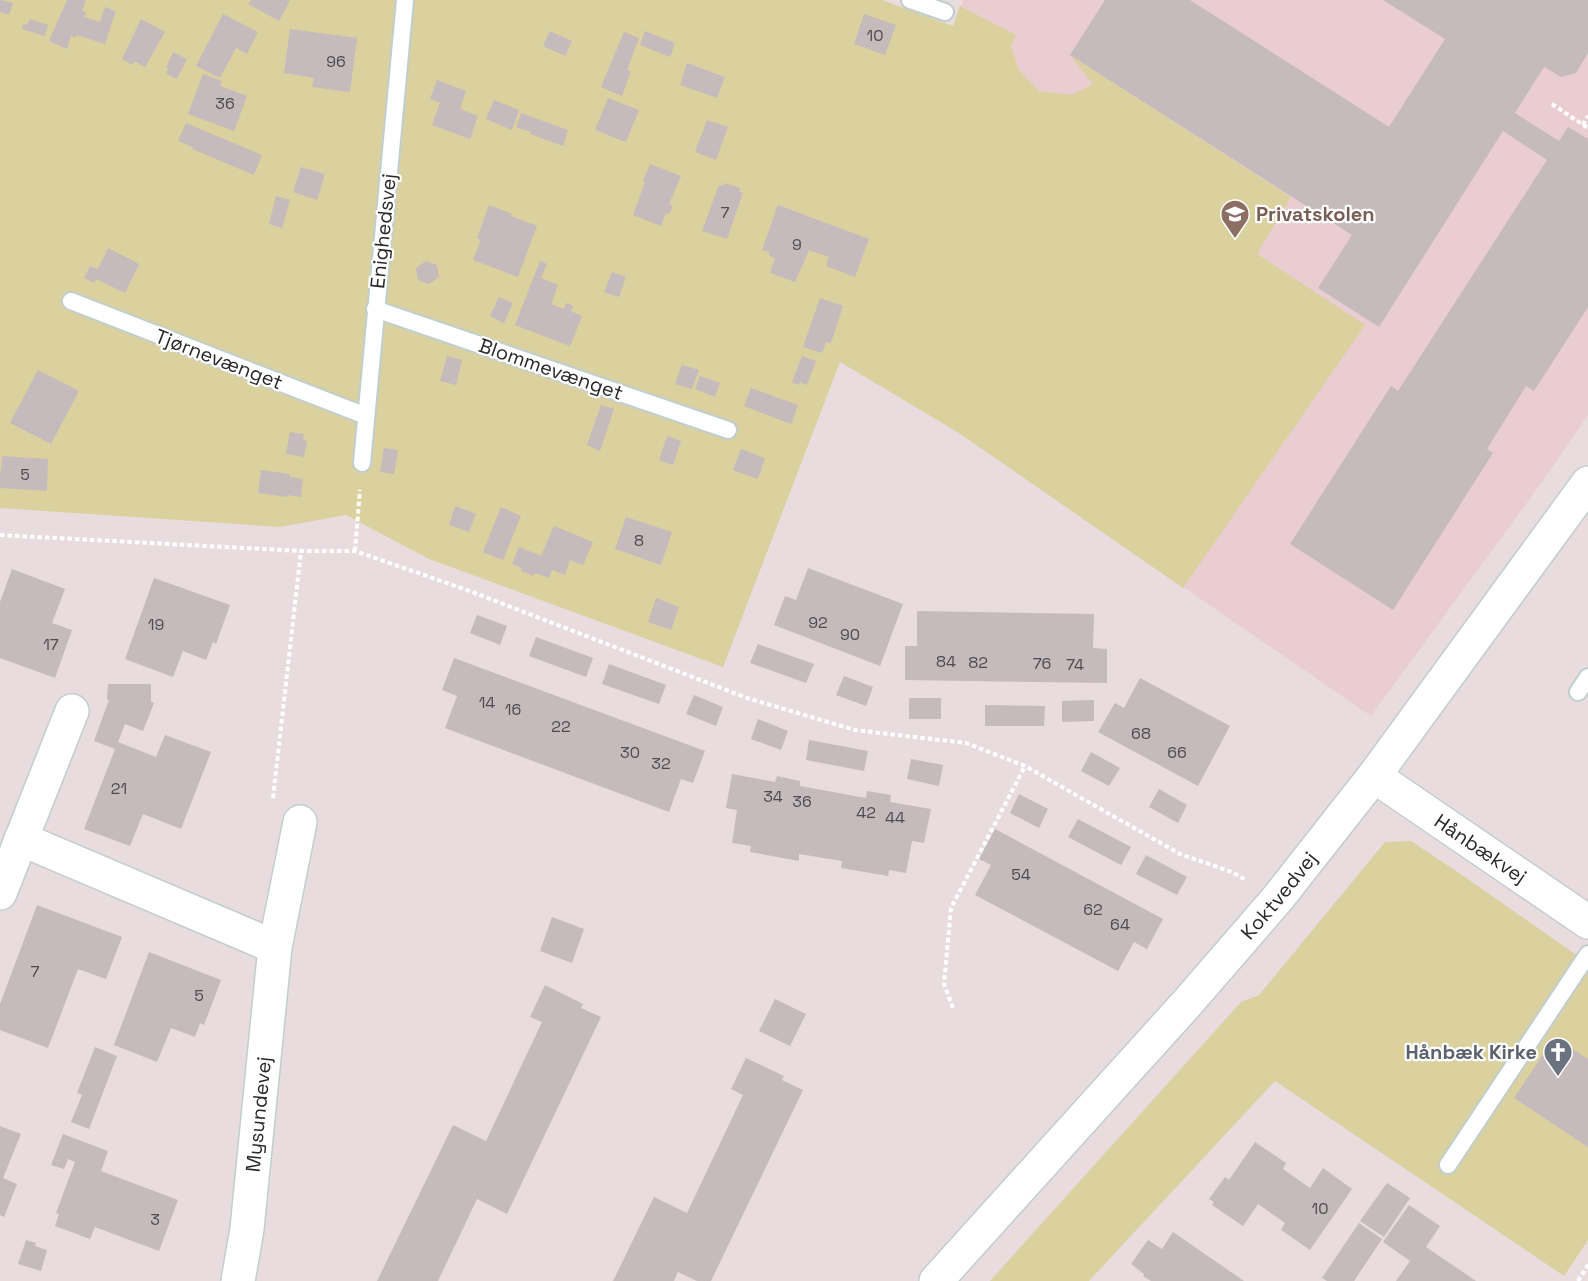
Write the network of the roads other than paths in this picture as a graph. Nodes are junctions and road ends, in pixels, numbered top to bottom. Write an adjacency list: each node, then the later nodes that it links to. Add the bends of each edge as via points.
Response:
1 (405, 0): 5 (lane, Enighedsvej)
2 (910, 0): 3 (lane)
3 (945, 12)
4 (72, 301): 6 (lane, Tjørnevænget)
5 (375, 309): 6 (lane, Enighedsvej); 7 (lane, Blommevænget)
6 (366, 416): 8 (lane, Enighedsvej)
7 (728, 430)
8 (362, 463)
9 (1588, 483): 13 (street, Koktvedvej)
10 (1588, 677): 11 (lane)
11 (1578, 692)
12 (72, 711): 15 (street)
13 (1374, 776): 17 (street, Hånbækvej); 22 (street, Koktvedvej, via 1278,898)
14 (300, 822): 18 (street, Mysundevej)
15 (21, 839): 16 (street); 18 (street)
16 (0, 893)
17 (1588, 922)
18 (275, 947): 21 (street, Mysundevej, via 247,1228)
19 (1588, 954): 20 (lane)
20 (1448, 1165)
21 (238, 1281)
22 (936, 1281)

